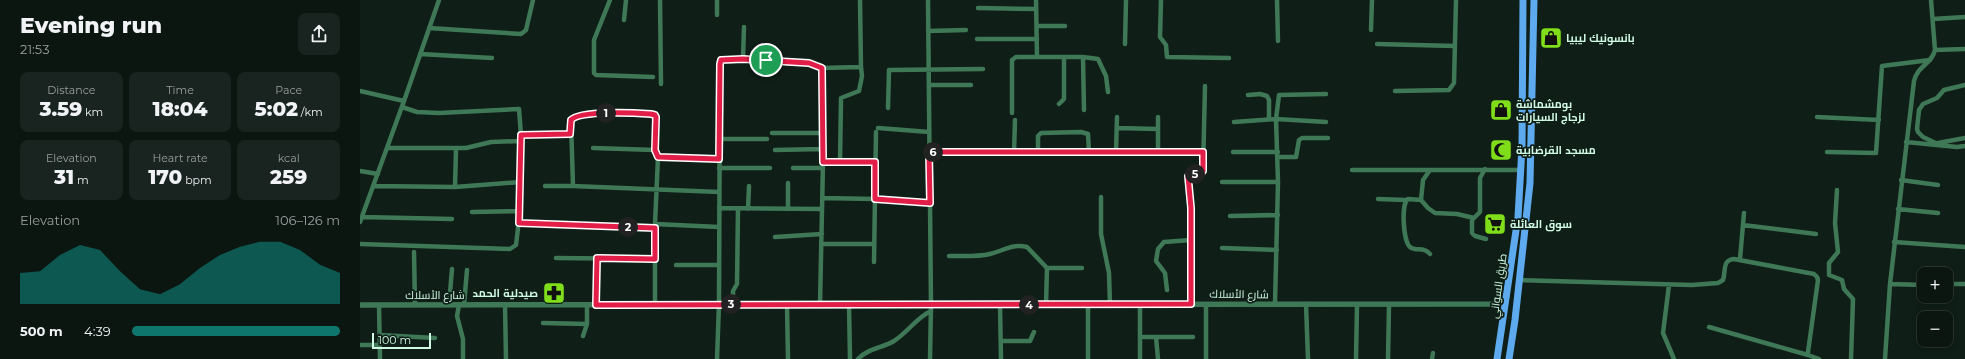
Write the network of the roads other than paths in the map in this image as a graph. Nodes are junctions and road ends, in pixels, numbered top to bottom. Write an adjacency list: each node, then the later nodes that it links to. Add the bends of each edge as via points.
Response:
1 (439, 0): 27 (street)
2 (533, 0): 27 (street, via 524,34)
3 (610, 0): 51 (street, via 594,40 594,73)
4 (626, 0): 23 (street)
5 (660, 0): 52 (street)
6 (717, 0): 20 (street)
7 (860, 0): 47 (street)
8 (928, 0): 30 (street)
9 (1036, 0): 19 (street)
10 (1126, 0): 34 (street)
11 (1162, 0): 44 (street, via 1160,37 1166,44 1167,57)
12 (1276, 0): 33 (street)
13 (1372, 0): 29 (street)
14 (1456, 0): 36 (street)
15 (1523, 0): 121 (highway, طريق السواني)
16 (1534, 0): 190 (highway, طريق السواني, via 1530,183)
17 (1931, 0): 22 (street)
18 (978, 8): 19 (street)
19 (1036, 9): 24 (street)
20 (717, 15)
21 (1965, 17): 22 (street)
22 (1933, 19): 38 (street)
23 (624, 20)
24 (1037, 26): 25 (street); 32 (street)
25 (1065, 26)
26 (744, 27): 45 (street)
27 (429, 28): 39 (street)
28 (966, 30): 30 (street)
29 (1371, 30)
30 (928, 31): 49 (street)
31 (977, 39): 32 (street)
32 (1037, 39): 40 (street)
33 (1278, 41)
34 (1125, 44)
35 (1377, 44): 36 (street)
36 (1455, 46): 58 (street, via 1454,83 1449,90)
37 (1965, 49): 38 (street)
38 (1935, 50): 46 (street)
39 (420, 54): 43 (street); 62 (street)
40 (1037, 57): 41 (street); 67 (street, via 1016,57 1012,60)
41 (1064, 57): 42 (street); 63 (street, via 1064,99)
42 (1083, 57): 59 (street, via 1098,59 1102,63); 66 (street)
43 (492, 58)
44 (1229, 58)
45 (743, 59): 48 (street, via 809,63); 86 (street, via 721,60)
46 (1930, 60): 74 (street, via 1882,66); 89 (street, via 1916,73)
47 (861, 67): 48 (street); 112 (street, via 859,92 841,98)
48 (822, 68): 81 (street)
49 (929, 69): 50 (street); 53 (street); 65 (street, via 888,70)
50 (983, 69)
51 (653, 77)
52 (661, 84)
53 (929, 85): 54 (street); 79 (street)
54 (971, 85)
55 (1965, 85): 90 (street, via 1944,90 1937,98 1923,104 1920,110 1918,132)
56 (1205, 86): 102 (street)
57 (360, 91): 62 (street)
58 (1395, 91)
59 (1108, 92)
60 (1248, 94): 71 (street, via 1267,96)
61 (1326, 94): 73 (street, via 1279,95)
62 (404, 101): 64 (street)
63 (1059, 104)
64 (402, 107): 83 (street, via 417,112 439,114 519,109); 92 (street)
65 (888, 108)
66 (1084, 110)
67 (1012, 113)
68 (1117, 117): 77 (street)
69 (1158, 117): 78 (street)
70 (1817, 117): 74 (street)
71 (1269, 119): 73 (street); 75 (street)
72 (1015, 120): 106 (street)
73 (1276, 120): 76 (street); 104 (street)
74 (1879, 120): 105 (street, via 1876,153)
75 (1234, 122)
76 (1326, 122)
77 (1117, 128): 78 (street); 100 (street)
78 (1158, 129): 101 (street)
79 (929, 132): 98 (street); 113 (street, via 877,130)
80 (772, 133): 81 (street)
81 (823, 133): 95 (street)
82 (570, 134): 83 (street); 96 (street, via 572,118 608,113 651,114 656,117); 132 (street)
83 (521, 135): 88 (street)
84 (1328, 138): 109 (street, via 1302,138 1299,140 1296,157)
85 (1965, 138): 90 (street)
86 (719, 139): 87 (street); 110 (street)
87 (767, 139)
88 (521, 141): 93 (street, via 491,142 471,148); 125 (street)
89 (1906, 142): 90 (street); 124 (street)
90 (1940, 144): 91 (street)
91 (1965, 146)
92 (388, 148): 93 (street); 123 (street)
93 (456, 148): 134 (street)
94 (593, 148): 96 (street)
95 (822, 149): 97 (street); 111 (street)
96 (655, 150): 108 (street)
97 (775, 150)
98 (929, 152): 106 (street); 144 (street)
99 (1090, 152): 100 (street); 107 (street); 107 (street, via 1088,134 1081,132 1041,133 1038,136)
100 (1116, 152): 101 (street)
101 (1158, 152): 102 (street)
102 (1203, 152): 168 (street, via 1203,171 1188,176)
103 (1232, 152): 104 (street)
104 (1278, 152): 109 (street)
105 (1827, 152)
106 (1014, 153): 107 (street)
107 (1038, 153)
108 (658, 157): 110 (street); 135 (street)
109 (1278, 158): 127 (street)
110 (719, 159): 114 (street)
111 (823, 162): 112 (street); 117 (street)
112 (840, 162): 113 (street)
113 (875, 162): 140 (street)
114 (719, 168): 115 (street); 137 (street)
115 (770, 168)
116 (793, 168): 117 (street)
117 (822, 168): 139 (street)
118 (1485, 169): 120 (street); 121 (street); 157 (street, via 1480,178 1480,212)
119 (1352, 170): 120 (street)
120 (1430, 170): 143 (street, via 1424,180)
121 (1521, 170): 197 (highway, طريق السواني)
122 (360, 171): 123 (street)
123 (378, 174): 130 (street)
124 (1901, 180): 129 (street); 150 (street)
125 (521, 182): 134 (street); 151 (street)
126 (1222, 182): 127 (street)
127 (1278, 182): 155 (street)
128 (788, 183): 148 (street)
129 (1938, 185)
130 (374, 186): 134 (street); 159 (street)
131 (545, 186): 132 (street)
132 (573, 186): 135 (street)
133 (748, 186): 147 (street)
134 (455, 187)
135 (657, 189): 137 (street); 162 (street)
136 (1837, 190): 262 (street, via 1835,223 1838,247 1837,255 1829,263 1829,275 1842,280 1844,289 1853,299)
137 (719, 192): 145 (street)
138 (1101, 197): 220 (street, via 1101,234 1109,274)
139 (822, 198): 140 (street); 149 (street)
140 (875, 199): 144 (street); 172 (street)
141 (1378, 199): 142 (street)
142 (1406, 200): 143 (street); 177 (street, via 1404,234 1409,246 1425,249)
143 (1421, 200): 157 (street, via 1435,214 1457,214)
144 (930, 203): 224 (street)
145 (719, 208): 146 (street); 163 (street)
146 (738, 208): 147 (street); 200 (street, via 737,284 733,291)
147 (748, 209): 148 (street)
148 (788, 209): 149 (street)
149 (822, 209): 164 (street)
150 (1898, 209): 154 (street); 169 (street)
151 (519, 211): 152 (street); 160 (street)
152 (472, 212)
153 (1744, 213): 161 (street)
154 (1938, 213)
155 (1278, 215): 156 (street); 175 (street)
156 (1230, 216)
157 (1474, 218): 167 (street, via 1473,235)
158 (452, 219): 159 (street)
159 (361, 220)
160 (519, 220): 162 (street, via 521,224); 170 (street, via 516,245 510,249)
161 (1743, 225): 165 (street); 182 (street)
162 (655, 226): 163 (street); 181 (street)
163 (719, 226): 185 (street)
164 (822, 234): 166 (street); 171 (street)
165 (1816, 234)
166 (775, 237)
167 (1486, 239)
168 (1190, 240): 196 (street, via 1164,242 1158,249 1156,261 1165,273); 201 (street)
169 (1894, 242): 173 (street); 191 (street)
170 (360, 244)
171 (822, 244): 172 (street); 215 (street)
172 (874, 244): 183 (street)
173 (1965, 246)
174 (1222, 248): 175 (street)
175 (1277, 250): 203 (street)
176 (414, 252): 208 (street)
177 (1430, 254)
178 (949, 256): 186 (street, via 980,255 1004,248 1024,246)
179 (556, 258): 180 (street)
180 (597, 258): 181 (street); 212 (street)
181 (655, 259): 213 (street)
182 (1740, 259): 194 (street, via 1728,260 1724,280 1718,283); 240 (street, via 1816,275 1818,280)
183 (874, 262)
184 (676, 265): 185 (street)
185 (719, 265): 199 (street)
186 (1047, 268): 187 (street); 218 (street)
187 (1082, 268)
188 (452, 269): 209 (street)
189 (466, 270): 210 (street)
190 (1520, 280): 194 (street); 259 (highway, طريق السواني)
191 (1890, 284): 195 (street); 263 (street)
192 (1953, 284): 193 (street)
193 (1965, 284)
194 (1669, 285): 260 (street, via 1663,333)
195 (1917, 285)
196 (1167, 290)
197 (1508, 296): 205 (street, شارع الأسلاك); 225 (highway, طريق السواني)
198 (505, 304): 210 (street, شارع الأسلاك); 211 (street, شارع الأسلاك); 243 (street)
199 (719, 304): 200 (street, شارع الأسلاك); 213 (street, شارع الأسلاك); 244 (street)
200 (734, 304): 214 (street, شارع الأسلاك)
201 (1191, 304): 202 (street, شارع الأسلاك); 221 (street, شارع الأسلاك)
202 (1206, 304): 203 (street, شارع الأسلاك); 253 (street)
203 (1275, 304): 204 (street, شارع الأسلاك)
204 (1306, 304): 222 (street, شارع الأسلاك); 254 (street)
205 (1494, 304): 223 (street, شارع الأسلاك); 225 (street)
206 (360, 305): 207 (street, شارع الأسلاك)
207 (379, 305): 208 (street, شارع الأسلاك); 230 (street)
208 (415, 305): 209 (street, شارع الأسلاك)
209 (449, 305): 210 (street, شارع الأسلاك)
210 (461, 305): 242 (street, via 457,316 463,339)
211 (587, 305): 212 (street, شارع الأسلاك); 227 (street)
212 (596, 305): 213 (street, شارع الأسلاك)
213 (655, 305)
214 (787, 305): 215 (street, شارع الأسلاك); 245 (street)
215 (820, 305): 216 (street, شارع الأسلاك)
216 (849, 305): 224 (street, شارع الأسلاك); 246 (street)
217 (1000, 305): 218 (street, شارع الأسلاك); 224 (street, شارع الأسلاك); 236 (street)
218 (1046, 305): 219 (street, شارع الأسلاك)
219 (1088, 305): 220 (street, شارع الأسلاك); 250 (street)
220 (1110, 305): 221 (street, شارع الأسلاك)
221 (1140, 305): 232 (street)
222 (1357, 305): 223 (street, شارع الأسلاك); 255 (street)
223 (1389, 305): 256 (street)
224 (931, 308): 247 (street, via 893,342 870,350); 248 (street)
225 (1505, 313): 258 (highway, طريق السواني)
226 (543, 323): 227 (street)
227 (587, 324): 231 (street)
228 (1709, 327): 240 (street)
229 (1034, 332): 236 (street, via 1030,341)
230 (380, 335): 235 (street); 237 (street)
231 (583, 336)
232 (1140, 337): 233 (street); 251 (street)
233 (1156, 337): 234 (street); 252 (street)
234 (1193, 337)
235 (435, 338)
236 (1001, 342): 249 (street)
237 (380, 345): 238 (street); 241 (street)
238 (360, 346)
239 (1433, 353): 257 (street)
240 (1808, 355): 261 (street)
241 (380, 359)
242 (463, 359)
243 (506, 359)
244 (717, 359)
245 (788, 359)
246 (850, 359)
247 (858, 359)
248 (930, 359)
249 (1001, 359)
250 (1088, 359)
251 (1140, 359)
252 (1158, 359)
253 (1206, 359)
254 (1308, 359)
255 (1356, 359)
256 (1390, 359)
257 (1432, 359)
258 (1497, 359)
259 (1509, 359)
260 (1674, 359)
261 (1820, 359)
262 (1851, 359)
263 (1885, 359)

